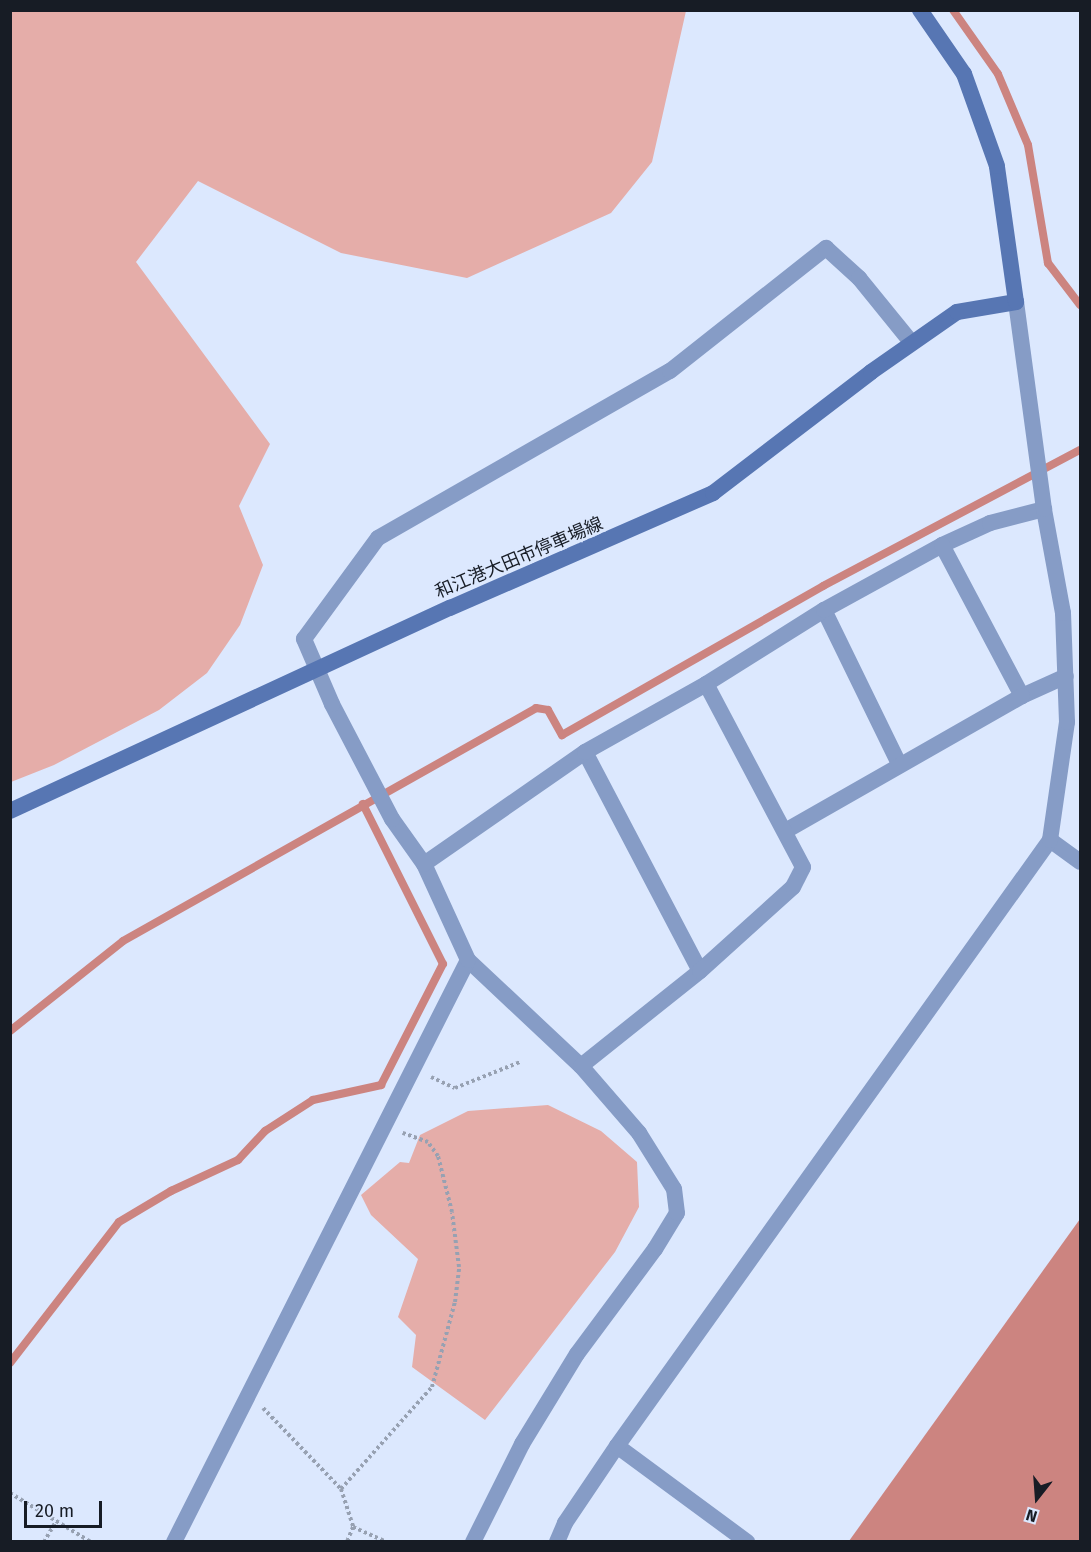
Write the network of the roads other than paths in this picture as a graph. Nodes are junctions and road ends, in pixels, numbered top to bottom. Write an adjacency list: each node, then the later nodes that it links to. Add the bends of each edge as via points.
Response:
1 (920, 10): 2 (main road, via 964,74 998,166)
2 (1016, 302): 3 (main road, 和江港大田市停車場線, via 957,312); 4 (street)
3 (911, 342): 7 (main road, 和江港大田市停車場線, via 713,493 450,608); 7 (street, via 859,278 826,248 670,372 378,538 303,639)
4 (1044, 509): 5 (street, via 990,523); 8 (street, via 1063,613)
5 (942, 545): 6 (street); 10 (street)
6 (824, 610): 9 (street); 12 (street)
7 (318, 671): 13 (main road, 和江港大田市停車場線); 17 (street, via 392,819)
8 (1066, 676): 10 (street); 15 (street, via 1064,763)
9 (706, 684): 11 (street); 14 (street)
10 (1022, 696): 12 (street)
11 (585, 752): 17 (street); 19 (street)
12 (899, 764): 14 (street)
13 (10, 811)
14 (784, 831): 19 (street, via 803,867 793,887)
15 (1050, 840): 16 (street); 21 (street)
16 (1080, 862)
17 (424, 864): 18 (street)
18 (468, 960): 20 (street); 22 (street)
19 (700, 971): 20 (street)
20 (581, 1066): 23 (street, via 639,1133 674,1189 677,1213 577,1354 522,1444)
21 (617, 1446): 24 (street, via 564,1523); 25 (street)
22 (174, 1542)
23 (473, 1542)
24 (557, 1542)
25 (747, 1542)

